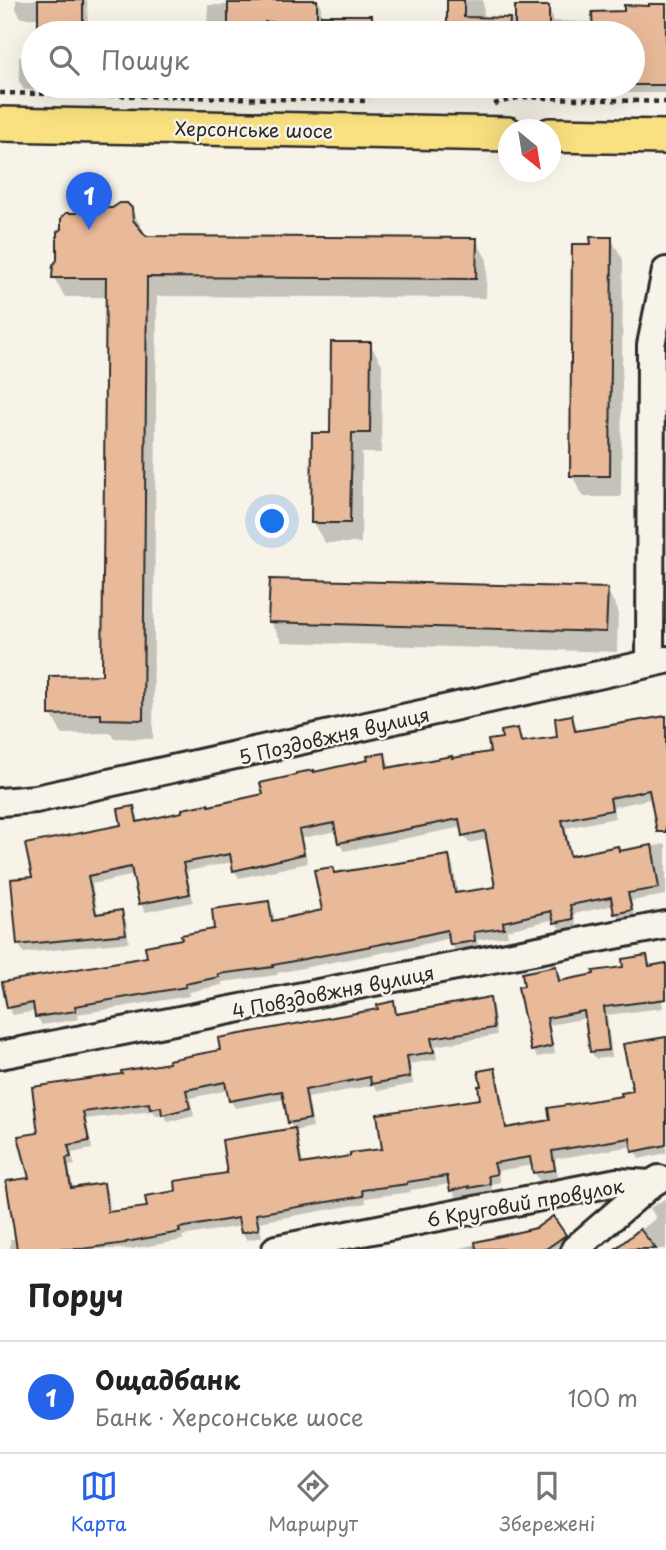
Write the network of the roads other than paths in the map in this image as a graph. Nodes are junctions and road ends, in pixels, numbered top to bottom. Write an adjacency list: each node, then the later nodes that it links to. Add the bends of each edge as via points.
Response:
1 (0, 124): 2 (main road, Херсонське шосе)
2 (498, 134)
3 (561, 135): 4 (main road)
4 (666, 137)
5 (666, 271): 6 (street, via 651,345)
6 (658, 662): 7 (street, 5 Поздовжня вулиця, via 50,797)
7 (0, 802)
8 (666, 925): 9 (street, 4 Повздовжня вулиця)
9 (0, 1055)
10 (659, 1179): 11 (street, 6 Круговий провулок, via 617,1182); 12 (street)
11 (276, 1249)
12 (575, 1249)

